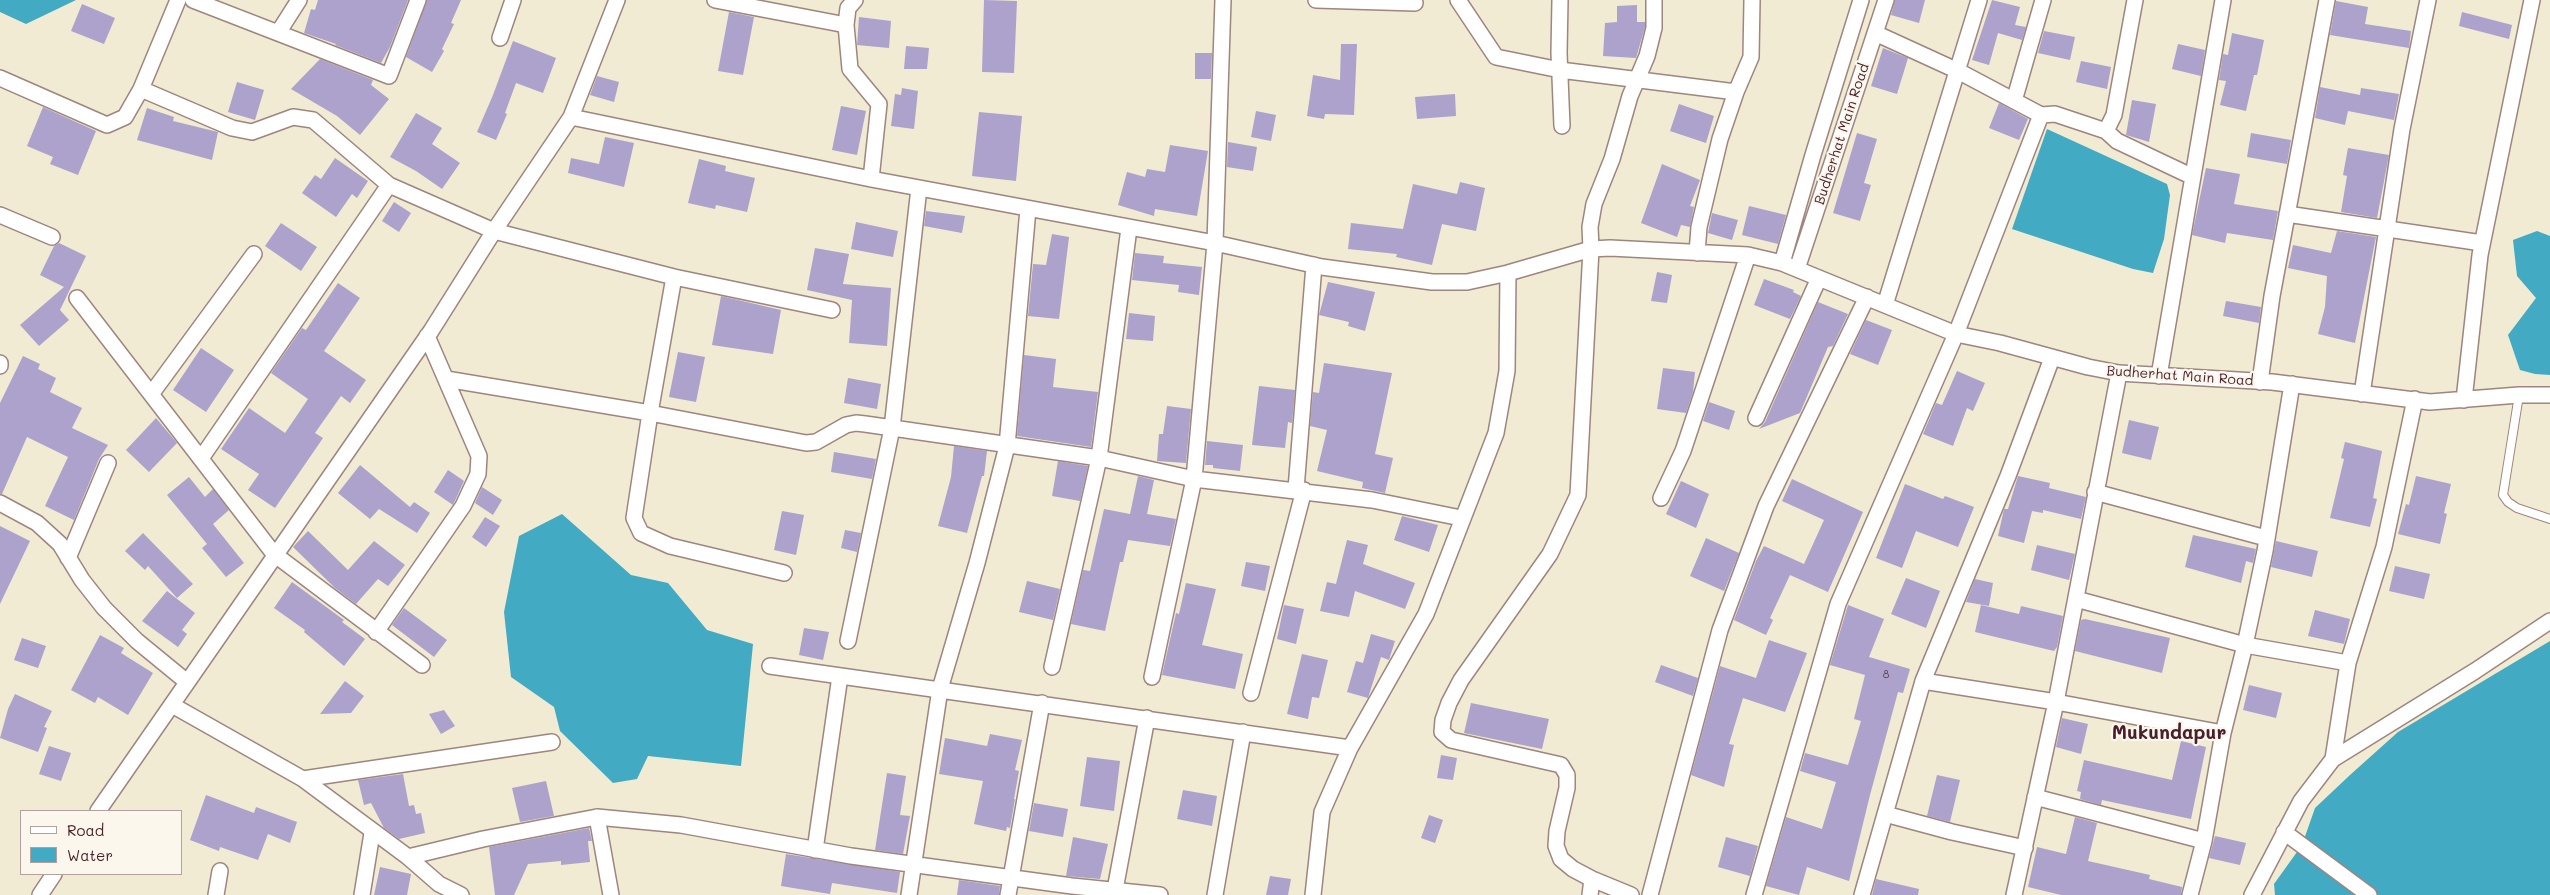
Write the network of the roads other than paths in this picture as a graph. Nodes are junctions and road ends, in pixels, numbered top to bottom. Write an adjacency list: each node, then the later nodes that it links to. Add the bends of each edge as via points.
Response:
1 (178, 0): 33 (street)
2 (193, 0): 26 (street)
3 (299, 0): 26 (street)
4 (418, 0): 26 (street, via 389,76)
5 (513, 0): 28 (street)
6 (617, 0): 37 (street)
7 (715, 0): 25 (street)
8 (855, 0): 25 (street, via 848,8)
9 (1223, 0): 51 (street)
10 (1316, 0): 24 (street)
11 (1458, 0): 29 (street, via 1496,57)
12 (1560, 0): 29 (street)
13 (1654, 0): 32 (street, via 1654,28)
14 (1752, 0): 34 (street, via 1751,57)
15 (1861, 0): 57 (street, Budherhat Main Road)
16 (1886, 0): 27 (street, Budherhat Main Road)
17 (1979, 0): 30 (street)
18 (2042, 0): 35 (street)
19 (2135, 0): 39 (street, via 2114,115)
20 (2223, 0): 40 (street)
21 (2327, 0): 46 (street)
22 (2428, 0): 48 (street, via 2402,128)
23 (2532, 0): 52 (street)
24 (1415, 3)
25 (846, 25): 41 (street, via 850,69 879,104)
26 (278, 33)
27 (1875, 33): 30 (street); 59 (street, Budherhat Main Road)
28 (500, 38)
29 (1560, 70): 32 (street); 38 (street)
30 (1958, 71): 35 (street); 65 (street)
31 (0, 78): 33 (street, via 107,125 125,117)
32 (1638, 78): 34 (street); 53 (street, via 1594,204)
33 (141, 88): 42 (street, via 232,128 252,132 293,117 313,120)
34 (1736, 92): 54 (street, via 1720,139 1699,227)
35 (2014, 101): 36 (street)
36 (2041, 115): 39 (street, via 2055,114); 67 (street)
37 (571, 117): 41 (street, Budherhat Main Road); 49 (street)
38 (1562, 126)
39 (2106, 131): 40 (street, via 2117,141)
40 (2193, 177): 71 (street)
41 (871, 179): 43 (street, Budherhat Main Road)
42 (389, 185): 49 (street); 85 (street)
43 (919, 188): 44 (street, Budherhat Main Road); 83 (street)
44 (1028, 209): 47 (street, Budherhat Main Road); 84 (street)
45 (0, 214): 50 (street)
46 (2287, 214): 48 (street); 73 (street)
47 (1129, 228): 51 (street, Budherhat Main Road); 86 (street)
48 (2387, 230): 52 (street); 76 (street)
49 (494, 231): 61 (street); 68 (street)
50 (52, 237)
51 (1215, 243): 58 (street, Budherhat Main Road); 88 (street)
52 (2482, 243): 80 (street)
53 (1591, 249): 54 (street, Budherhat Main Road); 60 (street, Budherhat Main Road); 138 (street, via 1578,495 1550,554 1461,680 1449,702 1442,732 1451,740 1561,765 1567,775 1567,788 1556,846 1561,859)
54 (1697, 253): 56 (street, Budherhat Main Road)
55 (254, 254): 75 (street)
56 (1748, 255): 57 (street, Budherhat Main Road); 91 (street, via 1683,451)
57 (1782, 263): 59 (street, Budherhat Main Road)
58 (1314, 265): 60 (street, Budherhat Main Road, via 1432,282 1467,282); 89 (street)
59 (1797, 268): 62 (street, Budherhat Main Road)
60 (1508, 273): 93 (street, via 1508,371 1498,424)
61 (674, 277): 66 (street); 81 (street)
62 (1819, 278): 63 (street, Budherhat Main Road); 82 (street)
63 (1867, 297): 65 (street, Budherhat Main Road); 152 (street, via 1766,506 1720,630)
64 (77, 298): 75 (street)
65 (1886, 305): 67 (street, Budherhat Main Road)
66 (832, 310)
67 (1956, 334): 69 (street, Budherhat Main Road, via 2000,342); 153 (street, via 1838,604)
68 (427, 336): 72 (street); 96 (street)
69 (2052, 358): 70 (street, Budherhat Main Road); 110 (street, via 2008,476)
70 (2119, 373): 71 (street, Budherhat Main Road); 90 (street)
71 (2159, 376): 73 (street, Budherhat Main Road)
72 (446, 379): 81 (street); 101 (street, via 479,456 478,474 463,506)
73 (2260, 382): 74 (street, Budherhat Main Road)
74 (2292, 384): 76 (street, Budherhat Main Road); 95 (street)
75 (152, 393): 85 (street)
76 (2362, 394): 79 (street, Budherhat Main Road)
77 (2519, 395): 78 (street, Budherhat Main Road); 80 (street, Budherhat Main Road); 94 (lane, via 2503,495 2517,508)
78 (2550, 395)
79 (2415, 399): 80 (street, Budherhat Main Road, via 2430,402); 104 (street, via 2384,547)
80 (2464, 400)
81 (650, 413): 83 (street, via 806,443 816,442 856,423); 98 (street, via 634,518 641,533 670,546)
82 (1756, 418)
83 (892, 428): 84 (street); 102 (street)
84 (1007, 446): 86 (street); 112 (street)
85 (202, 457): 96 (street)
86 (1099, 458): 88 (street); 107 (street)
87 (108, 464): 97 (street)
88 (1194, 478): 89 (street); 109 (street)
89 (1300, 490): 93 (street); 113 (street)
90 (2095, 492): 95 (street); 99 (street)
91 (1661, 498)
92 (0, 503): 97 (street, via 36,523 60,544)
93 (1461, 518): 121 (street, via 1426,614)
94 (2550, 519)
95 (2266, 538): 103 (street)
96 (274, 554): 101 (street); 111 (street)
97 (68, 558): 111 (street, via 104,608)
98 (784, 573)
99 (2076, 600): 103 (street); 114 (street)
100 (2550, 621): 122 (street)
101 (376, 632): 105 (street)
102 (848, 640)
103 (2246, 645): 104 (street); 119 (street)
104 (2348, 663): 122 (street)
105 (422, 665)
106 (770, 666): 108 (street)
107 (1052, 667)
108 (840, 676): 112 (street); 132 (street)
109 (1152, 677)
110 (1923, 681): 114 (street); 126 (street)
111 (187, 682): 116 (street)
112 (940, 689): 115 (street); 134 (street)
113 (1251, 693)
114 (2056, 702): 119 (street); 124 (street)
115 (1042, 703): 117 (street); 137 (street)
116 (172, 705): 123 (street); 125 (street)
117 (1147, 718): 118 (street); 139 (street)
118 (1243, 732): 121 (street); 148 (street)
119 (2222, 733): 130 (street)
120 (552, 742): 123 (street)
121 (1350, 748): 149 (street, via 1322,812)
122 (2333, 759): 128 (street, via 2301,801)
123 (303, 779): 129 (street)
124 (2035, 797): 130 (street); 131 (street)
125 (99, 810)
126 (1885, 814): 131 (street); 154 (street)
127 (597, 817): 132 (street, via 681,825); 133 (street, via 483,839); 144 (street)
128 (2284, 832): 157 (street); 158 (street)
129 (372, 833): 133 (street); 142 (street)
130 (2204, 841): 156 (street)
131 (2025, 848): 155 (street)
132 (815, 850): 134 (street)
133 (408, 858): 143 (street, via 439,884)
134 (913, 864): 137 (street); 145 (street)
135 (220, 871): 141 (street)
136 (53, 875): 140 (street)
137 (1010, 877): 139 (street); 146 (street)
138 (1592, 879): 150 (street); 151 (street)
139 (1114, 893): 147 (street)
140 (40, 895)
141 (216, 895)
142 (362, 895)
143 (461, 895)
144 (611, 895)
145 (909, 895)
146 (1008, 895)
147 (1160, 895)
148 (1215, 895)
149 (1313, 895)
150 (1590, 895)
151 (1631, 895)
152 (1650, 895)
153 (1754, 895)
154 (1862, 895)
155 (2014, 895)
156 (2190, 895)
157 (2252, 895)
158 (2370, 895)

